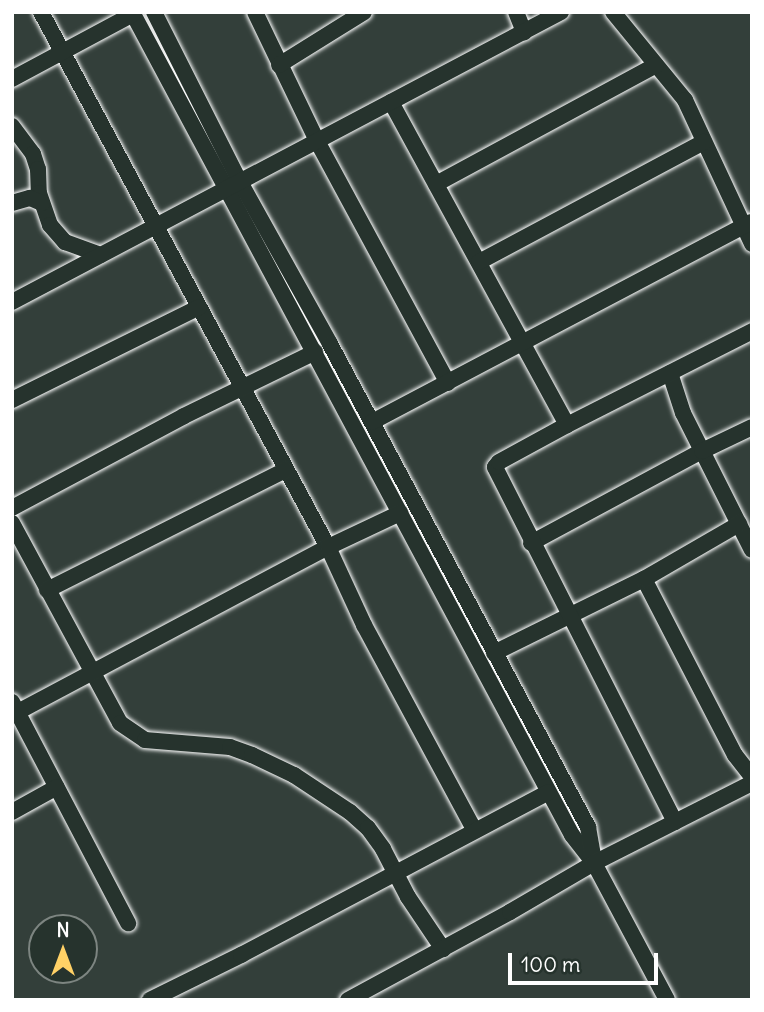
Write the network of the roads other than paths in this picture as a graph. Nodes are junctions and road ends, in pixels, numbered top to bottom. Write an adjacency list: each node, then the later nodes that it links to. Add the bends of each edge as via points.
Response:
1 (41, 12): 10 (street)
2 (154, 12): 18 (street)
3 (255, 12): 11 (street)
4 (516, 12): 9 (street)
5 (561, 12): 9 (street)
6 (613, 12): 12 (street)
7 (133, 13): 10 (street); 20 (street)
8 (356, 14): 11 (street)
9 (524, 32): 14 (street)
10 (63, 53): 13 (street); 24 (street)
11 (279, 65): 16 (street)
12 (656, 65): 17 (street, via 685,100); 19 (street)
13 (12, 79)
14 (391, 102): 16 (street); 19 (street)
15 (12, 126): 22 (street, via 33,154)
16 (317, 141): 18 (street); 34 (street)
17 (704, 142): 23 (street); 27 (street)
18 (240, 182): 20 (street); 37 (street)
19 (436, 184): 27 (street)
20 (225, 190): 24 (street); 32 (street)
21 (12, 203): 22 (street, via 30,198)
22 (42, 203): 26 (street, via 50,225 65,242)
23 (748, 224): 25 (street); 31 (street)
24 (156, 226): 26 (street); 29 (street)
25 (752, 244)
26 (101, 256): 28 (street)
27 (479, 262): 31 (street)
28 (12, 302)
29 (199, 307): 35 (street); 36 (street)
30 (752, 331): 33 (street)
31 (522, 342): 34 (street); 38 (street)
32 (315, 352): 35 (street); 43 (street)
33 (670, 373): 38 (street); 40 (street)
34 (448, 383): 37 (street)
35 (243, 389): 41 (street); 42 (street)
36 (12, 400)
37 (372, 422): 52 (street)
38 (567, 425): 46 (street, via 495,467)
39 (752, 428): 40 (street)
40 (702, 451): 45 (street); 46 (street)
41 (286, 470): 47 (street); 50 (street)
42 (12, 508)
43 (400, 513): 47 (street); 58 (street)
44 (12, 523): 50 (street)
45 (739, 524): 48 (street); 49 (street)
46 (531, 543): 51 (street)
47 (327, 547): 53 (street); 61 (street)
48 (752, 550)
49 (644, 579): 51 (street); 55 (street, via 735,755)
50 (47, 590): 53 (street)
51 (568, 615): 52 (street); 60 (street)
52 (494, 653): 62 (street, via 588,827)
53 (92, 673): 54 (street); 63 (street, via 129,731 161,743 230,747 294,775 368,828)
54 (14, 709): 57 (street)
55 (752, 777)
56 (752, 783): 60 (street)
57 (57, 787): 59 (street); 64 (street)
58 (549, 792): 61 (street); 62 (street, via 572,835)
59 (12, 812)
60 (675, 822): 62 (street)
61 (474, 830): 63 (street)
62 (594, 863): 65 (street); 68 (street)
63 (396, 872): 65 (street); 66 (street)
64 (128, 923)
65 (443, 949): 67 (street)
66 (150, 1000)
67 (348, 1000)
68 (667, 1000)

